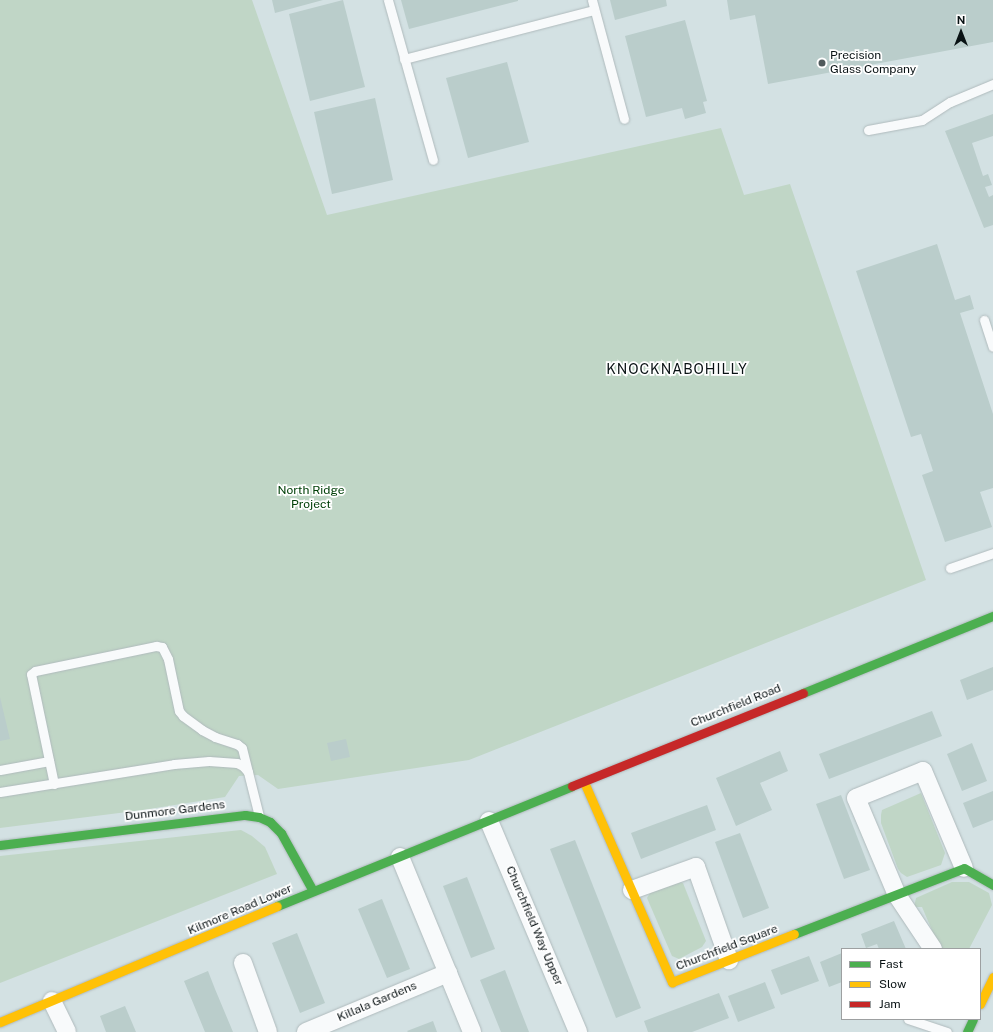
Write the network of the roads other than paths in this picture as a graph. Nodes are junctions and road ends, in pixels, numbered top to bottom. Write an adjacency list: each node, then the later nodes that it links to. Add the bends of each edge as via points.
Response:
1 (388, 0): 4 (lane)
2 (592, 0): 3 (lane)
3 (594, 10): 4 (lane); 6 (lane)
4 (404, 60): 8 (lane)
5 (993, 84): 7 (lane, via 950,102 922,120)
6 (624, 119)
7 (868, 130)
8 (433, 160)
9 (984, 320): 10 (lane)
10 (993, 347)
11 (993, 553): 12 (lane)
12 (950, 568)
13 (993, 616): 17 (street, Churchfield Road)
14 (49, 761): 15 (lane); 16 (lane, via 31,674 35,671 156,646 162,647 168,659 179,712 202,730 236,744 244,754); 18 (lane)
15 (0, 770)
16 (249, 773): 18 (lane, via 237,763 209,762 174,764); 20 (lane)
17 (584, 782): 21 (street, Churchfield Road); 26 (street, Churchfield Square)
18 (54, 784): 19 (lane)
19 (0, 792)
20 (259, 817): 22 (street, Dunmore Gardens, via 231,816); 27 (street, via 270,822 281,833)
21 (489, 821): 23 (street, Kilmore Road Lower); 41 (street, Churchfield Way Upper)
22 (0, 845)
23 (400, 857): 27 (street, Kilmore Road Lower); 32 (street)
24 (964, 868): 25 (street); 28 (street, Churchfield Square); 28 (street, via 923,771 856,798)
25 (993, 885)
26 (632, 890): 30 (street, Churchfield Square, via 672,982); 30 (street, via 696,867)
27 (313, 891): 33 (street, Kilmore Road Lower)
28 (897, 894): 29 (street); 30 (street, Churchfield Square)
29 (932, 948)
30 (729, 960)
31 (244, 963): 38 (street)
32 (448, 973): 39 (street, Killala Gardens); 40 (street)
33 (52, 1001): 36 (street, Kilmore Road Lower); 37 (street)
34 (911, 1020): 42 (lane)
35 (973, 1020): 43 (street)
36 (0, 1022)
37 (67, 1032)
38 (268, 1032)
39 (306, 1032)
40 (472, 1032)
41 (578, 1032)
42 (947, 1032)
43 (968, 1032)

